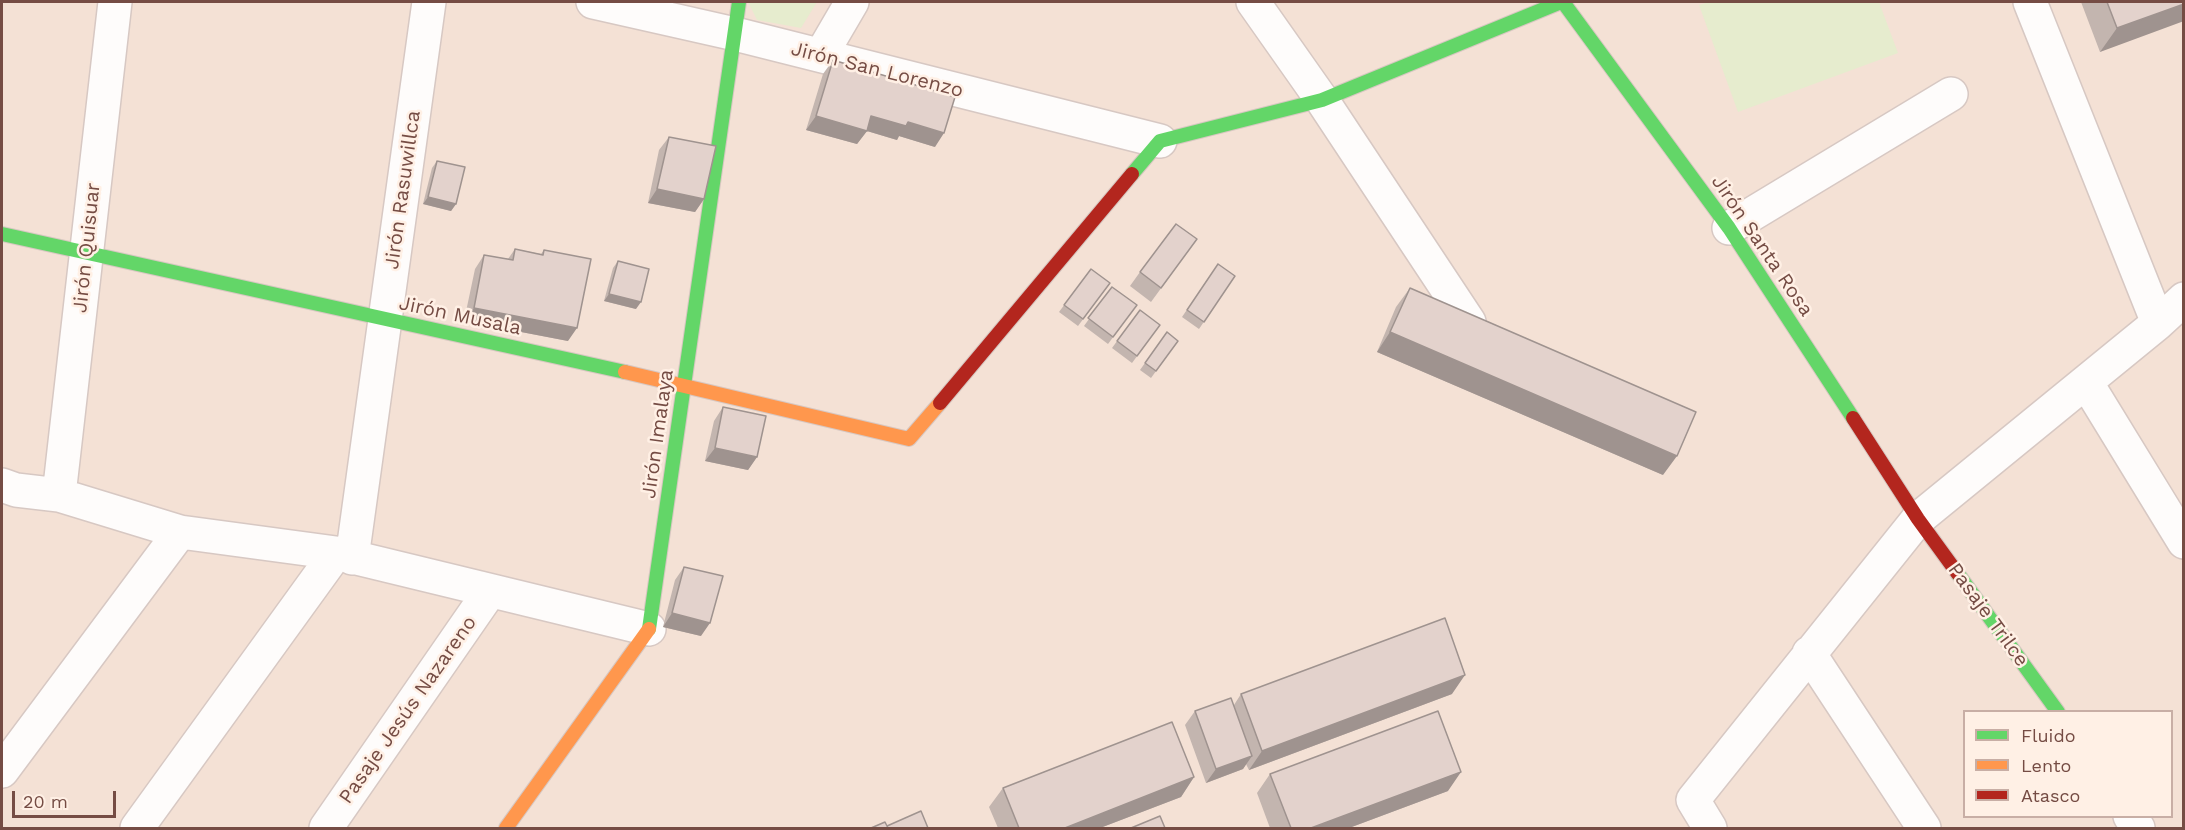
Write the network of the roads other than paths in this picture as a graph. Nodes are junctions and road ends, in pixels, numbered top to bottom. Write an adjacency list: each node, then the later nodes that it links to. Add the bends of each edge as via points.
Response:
1 (115, 2): 16 (street, Jirón Quisuar)
2 (429, 2): 18 (street, Jirón Rasuwillca)
3 (593, 2): 9 (street, Jirón San Lorenzo)
4 (739, 2): 9 (street, Jirón Imalaya)
5 (852, 2): 10 (street)
6 (1252, 2): 12 (street)
7 (1562, 2): 12 (street); 14 (street, Jirón Santa Rosa)
8 (2030, 2): 20 (street)
9 (735, 34): 10 (street, Jirón San Lorenzo); 22 (street, Jirón Imalaya)
10 (821, 55): 13 (street, Jirón San Lorenzo)
11 (1951, 94): 14 (street)
12 (1322, 100): 13 (street); 19 (street)
13 (1160, 141): 22 (street, Jirón Musala, via 909,439)
14 (1728, 228): 25 (street, Jirón Santa Rosa)
15 (2, 234): 16 (street, Jirón Musala)
16 (86, 251): 18 (street, Jirón Musala); 24 (street, Jirón Quisuar)
17 (2184, 299): 20 (street)
18 (384, 320): 22 (street, Jirón Musala); 28 (street, Jirón Rasuwillca)
19 (1469, 322)
20 (2158, 323): 21 (street)
21 (2086, 382): 25 (street); 27 (street)
22 (685, 385): 30 (street, Jirón Imalaya)
23 (6, 495): 24 (street)
24 (59, 495): 26 (street)
25 (1918, 519): 31 (street); 32 (street, Pasaje Trilce)
26 (180, 532): 28 (street); 33 (street)
27 (2184, 542)
28 (344, 556): 29 (street); 34 (street)
29 (490, 591): 30 (street); 35 (street, Pasaje Jesús Nazareno)
30 (649, 630): 36 (street, Jirón Imalaya)
31 (1809, 653): 37 (street, via 1693,800); 38 (street)
32 (2057, 710)
33 (2, 771)
34 (136, 828)
35 (326, 828)
36 (506, 828)
37 (1710, 828)
38 (1924, 828)

